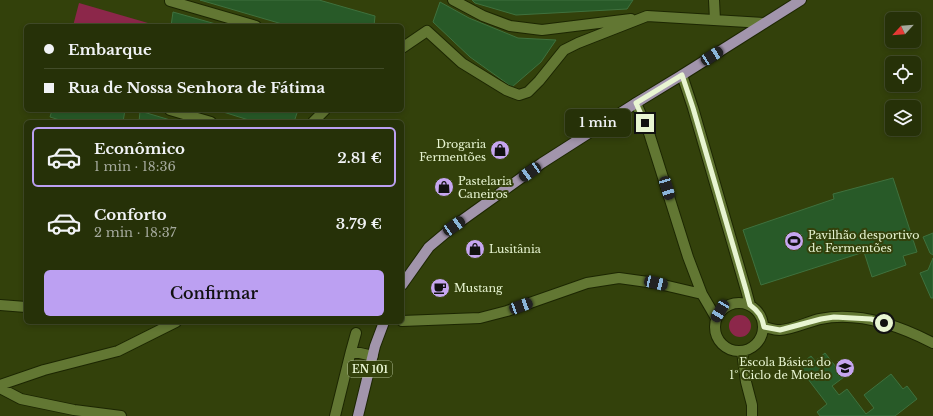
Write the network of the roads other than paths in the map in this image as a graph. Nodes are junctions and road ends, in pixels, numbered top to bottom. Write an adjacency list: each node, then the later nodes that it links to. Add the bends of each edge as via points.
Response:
1 (453, 0): 5 (street, via 483,16 510,26 542,30)
2 (714, 0): 6 (street)
3 (801, 0): 7 (main road)
4 (170, 1): 8 (street)
5 (647, 16): 6 (street); 9 (street, via 564,50 528,92 519,95 506,90 462,62 427,31)
6 (715, 20): 7 (street)
7 (764, 23): 10 (main road)
8 (249, 24)
9 (404, 47)
10 (682, 75): 11 (main road); 19 (street, via 696,115)
11 (636, 103): 16 (main road, via 542,163 454,226 429,247); 17 (street, via 649,133)
12 (177, 112): 14 (street)
13 (323, 112): 15 (street)
14 (204, 120)
15 (315, 120)
16 (404, 282)
17 (702, 294): 21 (street); 22 (street, via 656,283 619,278 587,283 480,318)
18 (0, 305): 20 (street)
19 (750, 305): 21 (street, via 735,302 727,305); 25 (street, via 758,311)
20 (24, 307)
21 (716, 318): 29 (street, via 714,327 718,340 732,351)
22 (404, 321)
23 (173, 324): 31 (street, via 118,351 44,370)
24 (383, 324): 30 (main road, EN 101)
25 (764, 327): 27 (street, via 780,330 834,317 871,319 910,331); 29 (street, via 761,339 755,346)
26 (356, 333): 28 (street)
27 (933, 343)
28 (351, 351): 30 (street); 33 (street)
29 (742, 351): 35 (street)
30 (373, 356): 34 (main road, EN 101)
31 (0, 386): 32 (street, via 21,398 74,410)
32 (121, 416)
33 (336, 416)
34 (358, 416)
35 (752, 416)

